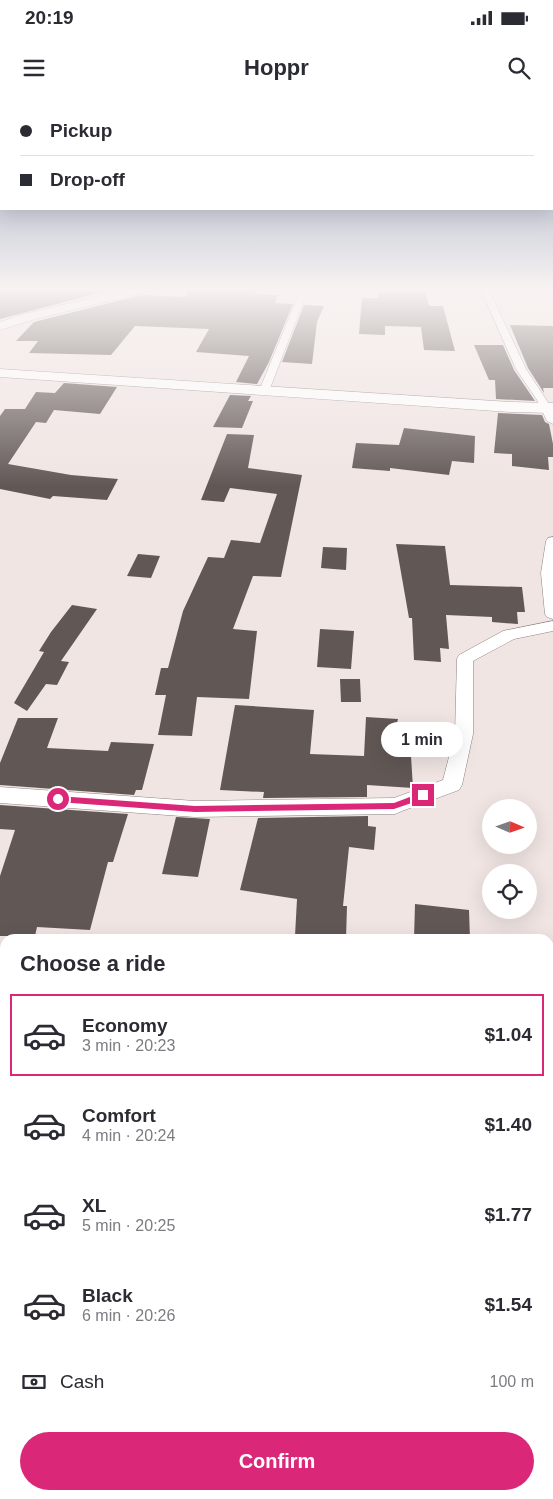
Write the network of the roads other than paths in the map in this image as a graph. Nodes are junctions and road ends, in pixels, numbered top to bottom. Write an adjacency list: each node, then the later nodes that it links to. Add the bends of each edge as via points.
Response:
1 (278, 355): 6 (street)
2 (515, 355): 7 (street)
3 (0, 367): 5 (main road)
4 (0, 373): 5 (main road)
5 (147, 380): 6 (main road)
6 (265, 388): 7 (main road)
7 (550, 408)
8 (553, 541): 9 (street, via 548,573)
9 (553, 614)
10 (553, 626): 11 (street, via 509,635 465,659 464,734 452,785 394,806 195,809)
11 (0, 795)

